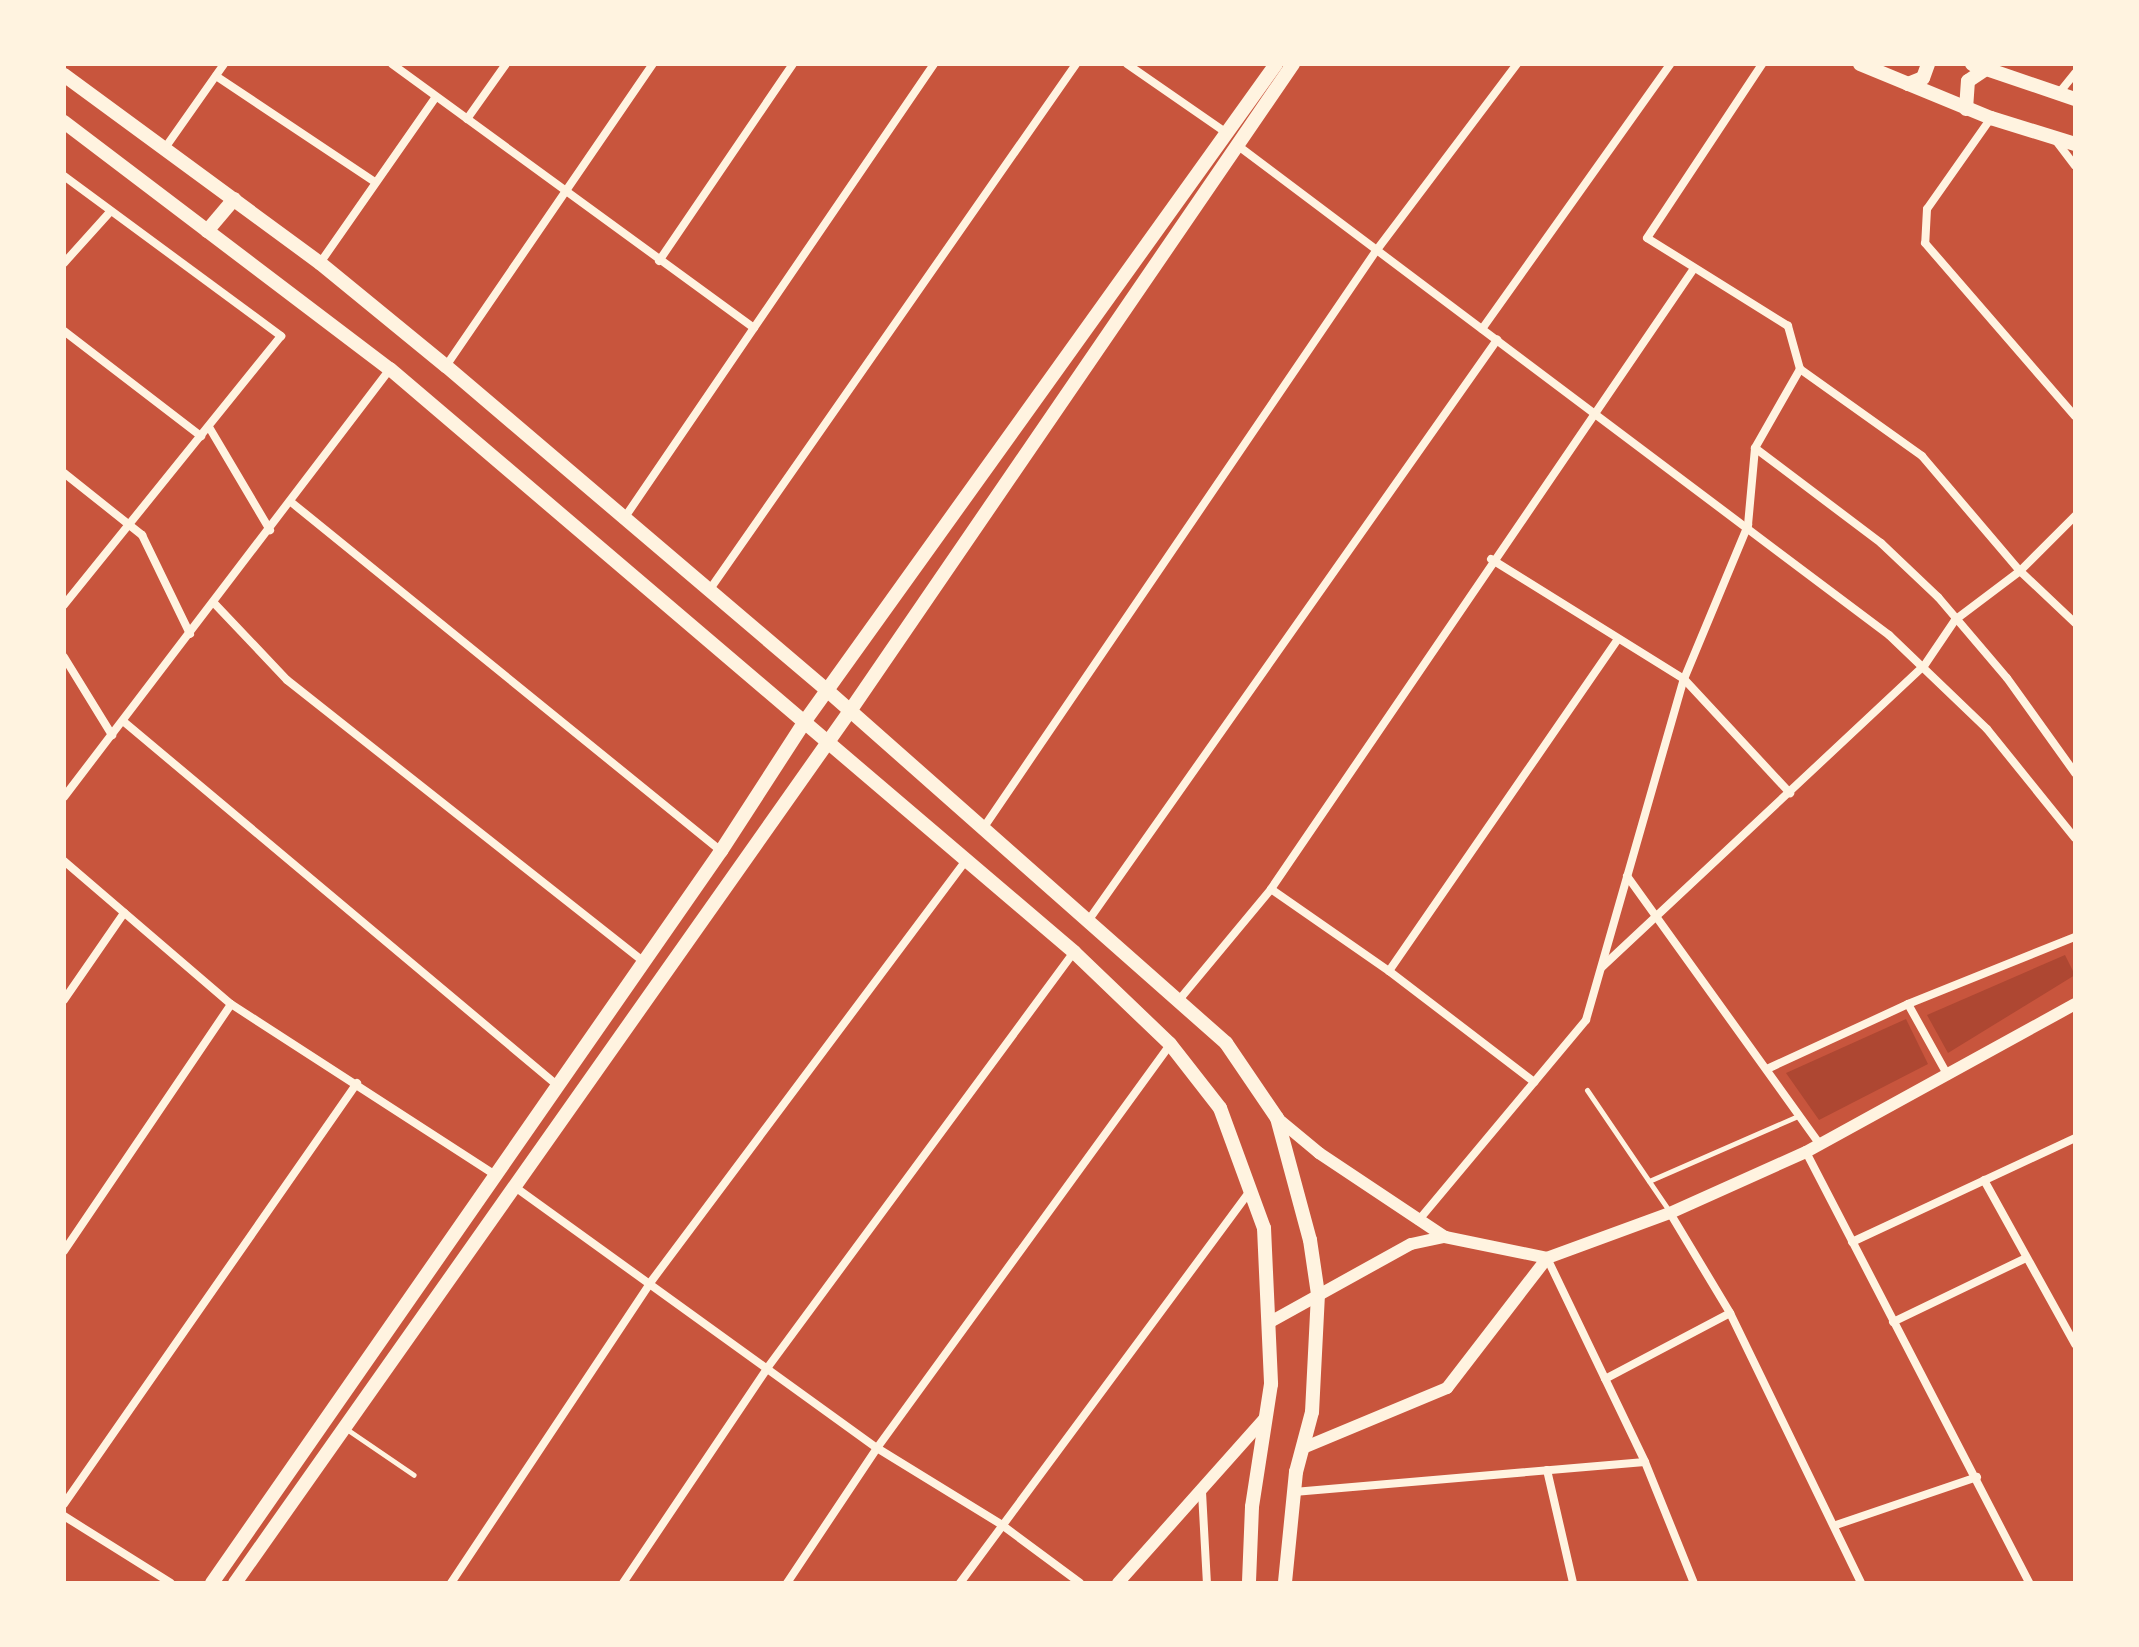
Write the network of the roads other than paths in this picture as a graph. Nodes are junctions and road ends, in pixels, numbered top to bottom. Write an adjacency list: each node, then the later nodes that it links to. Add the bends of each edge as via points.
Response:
1 (224, 64): 19 (street)
2 (392, 64): 22 (street)
3 (506, 64): 26 (street)
4 (653, 64): 35 (street)
5 (793, 64): 40 (street)
6 (934, 64): 44 (street)
7 (1076, 64): 65 (street)
8 (1127, 64): 29 (street)
9 (1276, 64): 29 (main road)
10 (1293, 64): 29 (main road)
11 (1517, 64): 39 (street)
12 (1670, 64): 45 (street)
13 (1762, 64): 43 (street, via 1647,238)
14 (1860, 64): 20 (main road)
15 (1928, 64): 20 (main road, via 1923,78)
16 (1979, 67): 21 (main road); 24 (main road, via 1968,81)
17 (2075, 73): 21 (street)
18 (64, 75): 31 (main road)
19 (216, 76): 31 (street); 34 (street)
20 (1908, 84): 24 (main road)
21 (2059, 93): 23 (main road)
22 (435, 98): 26 (street); 34 (street)
23 (2075, 99)
24 (1966, 109): 25 (main road)
25 (1991, 118): 28 (main road); 52 (street, via 1927,209 1925,243)
26 (467, 119): 35 (street)
27 (64, 122): 38 (main road)
28 (2052, 135): 30 (main road); 32 (street)
29 (1233, 139): 39 (street); 75 (main road); 76 (main road)
30 (2075, 144)
31 (165, 148): 36 (main road)
32 (2075, 166)
33 (64, 176): 37 (street)
34 (375, 182): 42 (street)
35 (566, 189): 40 (street); 48 (street)
36 (234, 199): 38 (main road); 42 (main road)
37 (110, 212): 41 (street); 53 (street, via 281,336)
38 (207, 231): 49 (main road)
39 (1376, 251): 45 (street); 84 (street)
40 (659, 261): 44 (street)
41 (64, 263)
42 (320, 263): 48 (main road)
43 (1693, 270): 50 (street, via 1788,326); 51 (street)
44 (754, 328): 59 (street)
45 (1482, 329): 47 (street)
46 (64, 331): 54 (street)
47 (1497, 340): 51 (street); 93 (street)
48 (446, 366): 59 (main road)
49 (390, 369): 57 (street); 78 (main road)
50 (1800, 369): 55 (street); 64 (street, via 1922,456)
51 (1592, 411): 61 (street); 63 (street)
52 (2075, 416)
53 (209, 427): 54 (street); 62 (street)
54 (201, 436): 60 (street)
55 (1755, 448): 61 (street); 68 (street, via 1881,543)
56 (64, 473): 60 (street)
57 (291, 502): 62 (street); 86 (street)
58 (2075, 516): 64 (street)
59 (623, 521): 65 (main road)
60 (131, 522): 67 (street); 70 (street)
61 (1748, 525): 73 (street); 74 (street)
62 (270, 530): 66 (street)
63 (1491, 559): 71 (street); 90 (street)
64 (2020, 571): 68 (street); 69 (street)
65 (708, 593): 75 (main road)
66 (214, 603): 70 (street); 96 (street, via 287,680)
67 (64, 605)
68 (1955, 620): 73 (street); 81 (street, via 2007,678)
69 (2075, 623)
70 (190, 634): 77 (street)
71 (1617, 640): 74 (street); 98 (street)
72 (64, 657): 79 (street)
73 (1924, 666): 82 (street); 85 (street, via 1987,729)
74 (1684, 679): 82 (street); 89 (street)
75 (829, 692): 76 (main road); 78 (main road)
76 (850, 711): 80 (main road); 84 (main road)
77 (123, 721): 79 (street); 109 (street)
78 (805, 721): 80 (main road); 86 (main road)
79 (112, 735): 83 (street)
80 (825, 739): 88 (main road); 119 (main road)
81 (2075, 773)
82 (1790, 793): 92 (street)
83 (64, 797)
84 (981, 831): 93 (main road)
85 (2075, 838)
86 (721, 851): 96 (main road)
87 (64, 861): 91 (street)
88 (964, 863): 95 (main road); 128 (street)
89 (1627, 876): 92 (street); 97 (street)
90 (1271, 889): 98 (street); 100 (street)
91 (124, 913): 99 (street); 101 (street)
92 (1655, 914): 97 (street); 105 (street)
93 (1088, 921): 100 (main road)
94 (2075, 937): 102 (street)
95 (1074, 952): 104 (main road); 134 (street)
96 (642, 960): 109 (main road)
97 (1600, 969): 107 (street, via 1586,1020)
98 (1389, 971): 107 (street)
99 (64, 1000)
100 (1179, 1000): 112 (main road, via 1226,1043)
101 (231, 1004): 108 (street); 125 (street)
102 (1908, 1004): 105 (street); 106 (street)
103 (2075, 1004): 106 (street)
104 (1170, 1044): 120 (main road, via 1220,1108); 138 (street)
105 (1767, 1069): 111 (street)
106 (1948, 1077): 114 (street)
107 (1534, 1082): 122 (street)
108 (357, 1083): 116 (street); 146 (street)
109 (557, 1085): 116 (main road)
110 (1587, 1090): 118 (lane)
111 (1799, 1116): 114 (street); 118 (lane)
112 (1277, 1118): 122 (street); 129 (main road, via 1310,1240)
113 (2075, 1138): 117 (street)
114 (1820, 1145): 115 (street)
115 (1806, 1152): 121 (street); 124 (street)
116 (495, 1175): 151 (main road)
117 (1984, 1180): 124 (street); 127 (street)
118 (1649, 1181): 121 (lane)
119 (515, 1187): 128 (street); 137 (main road)
120 (1252, 1188): 131 (main road, via 1264,1228); 148 (street)
121 (1670, 1213): 126 (street); 130 (street)
122 (1418, 1221): 123 (street)
123 (1445, 1237): 126 (street); 129 (street, via 1411,1244)
124 (1852, 1242): 132 (street)
125 (64, 1251)
126 (1547, 1258): 135 (street); 139 (street, via 1447,1388)
127 (2026, 1258): 132 (street); 133 (street)
128 (650, 1283): 134 (street); 153 (street)
129 (1318, 1294): 131 (street); 139 (main road, via 1314,1397)
130 (1730, 1313): 135 (street); 149 (street)
131 (1270, 1322): 136 (main road)
132 (1893, 1322): 143 (street)
133 (2075, 1344)
134 (768, 1367): 138 (street); 154 (street)
135 (1605, 1379): 140 (street)
136 (1266, 1417): 144 (street); 160 (main road, via 1252,1507)
137 (345, 1428): 142 (lane); 152 (main road)
138 (877, 1448): 148 (street); 155 (street)
139 (1303, 1448): 145 (main road)
140 (1645, 1462): 141 (street); 163 (street)
141 (1547, 1470): 145 (street); 162 (street)
142 (414, 1475)
143 (1977, 1477): 149 (street); 165 (street)
144 (1202, 1492): 158 (street); 159 (street)
145 (1294, 1492): 161 (main road)
146 (64, 1504)
147 (64, 1516): 150 (street)
148 (1002, 1525): 156 (street); 157 (street)
149 (1836, 1525): 164 (street)
150 (171, 1583)
151 (212, 1583)
152 (235, 1583)
153 (451, 1583)
154 (623, 1583)
155 (787, 1583)
156 (960, 1583)
157 (1080, 1583)
158 (1118, 1583)
159 (1207, 1583)
160 (1249, 1583)
161 (1285, 1583)
162 (1573, 1583)
163 (1694, 1583)
164 (1861, 1583)
165 (2029, 1583)

